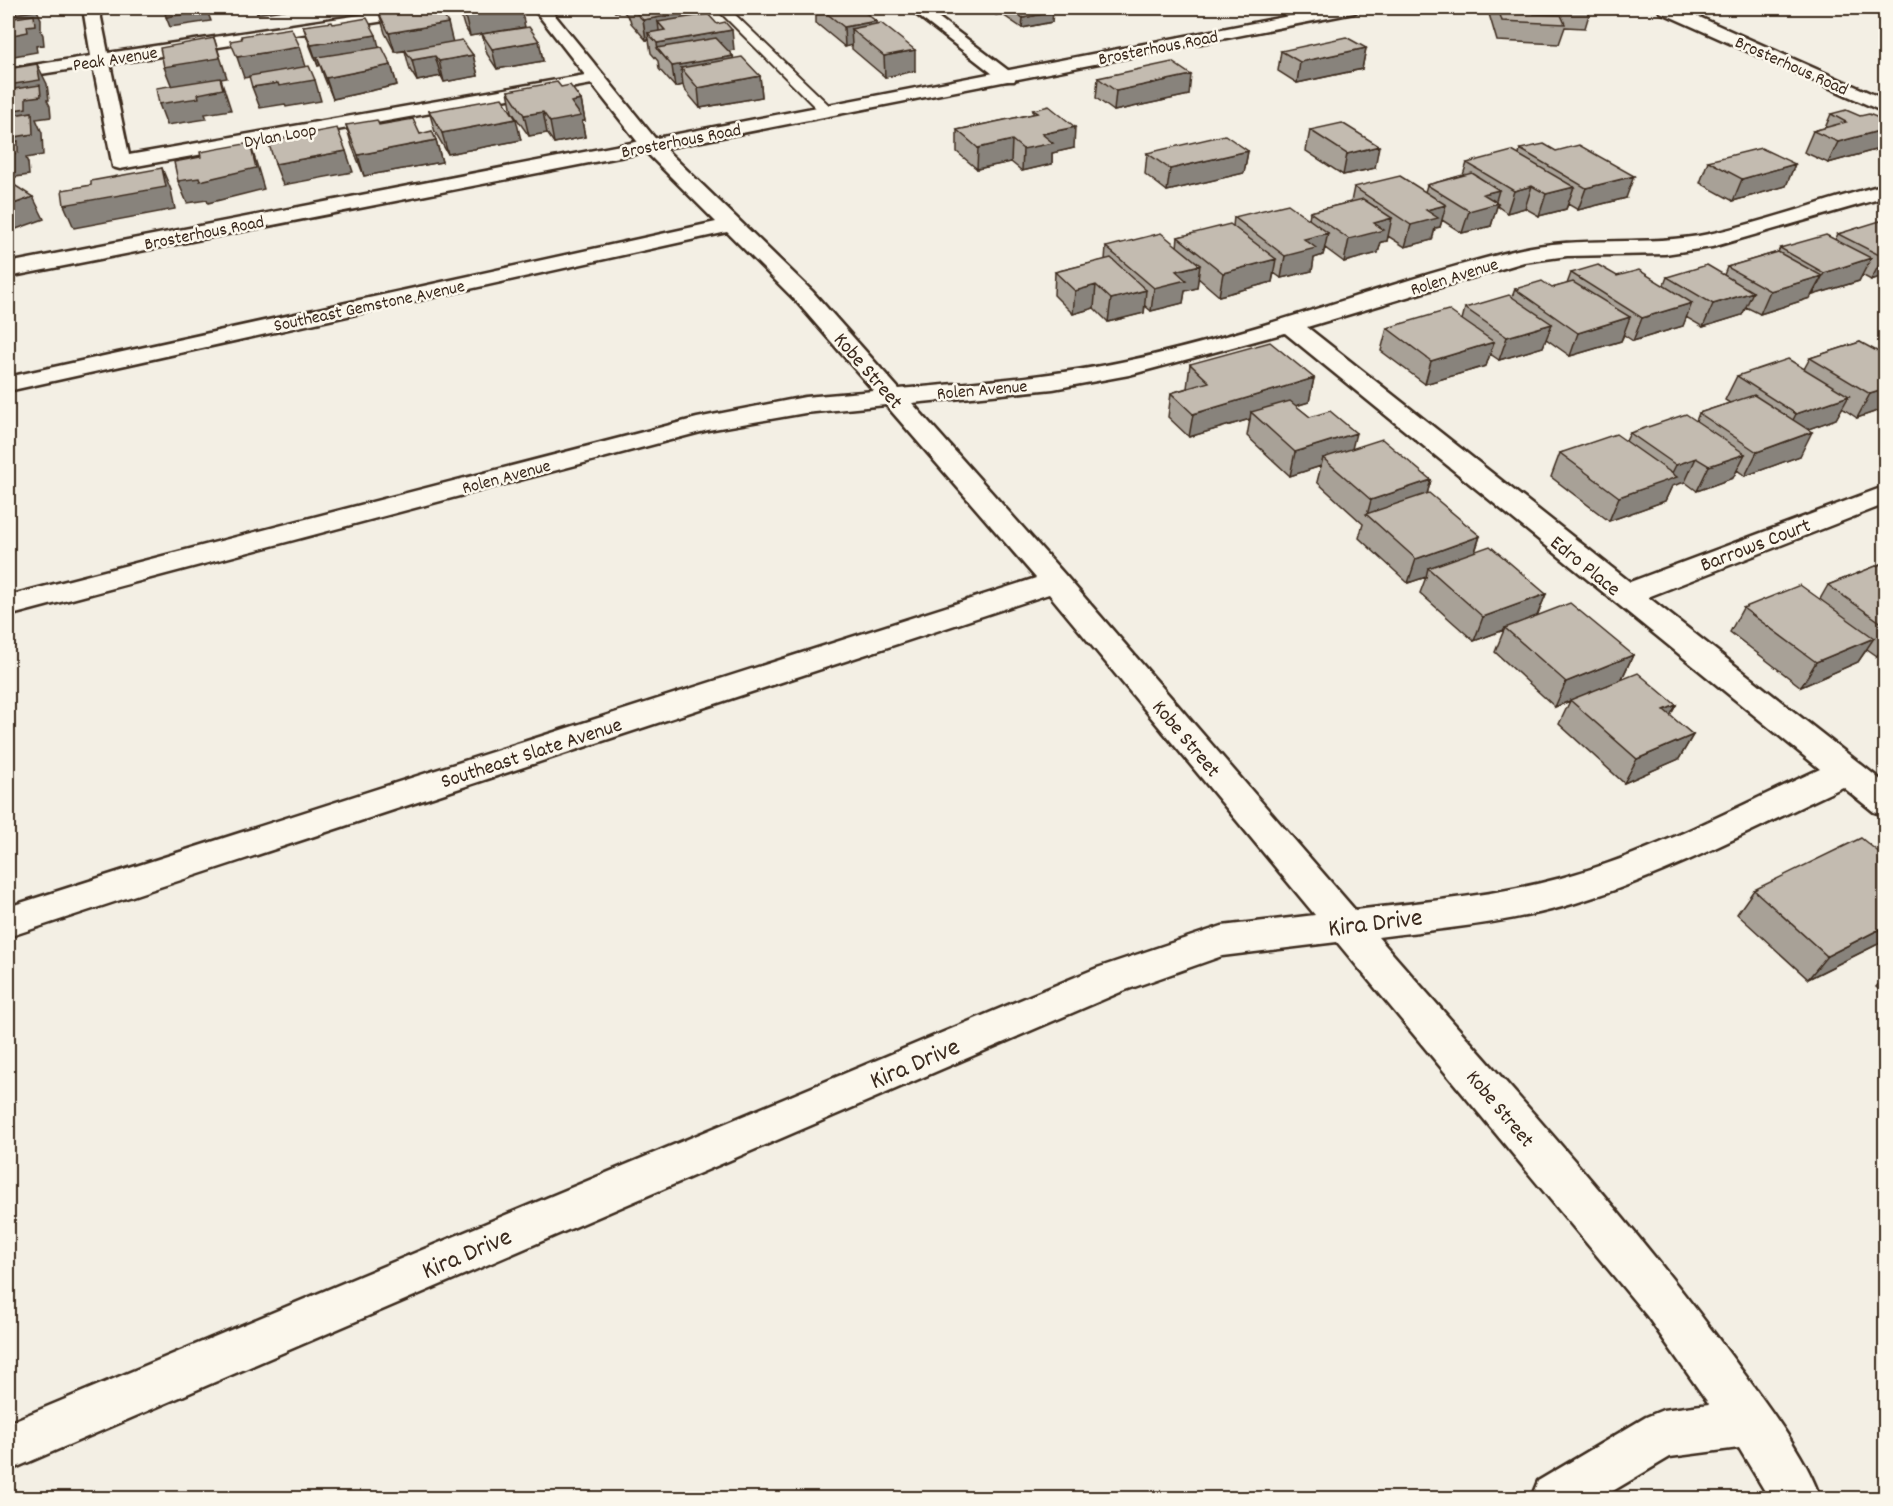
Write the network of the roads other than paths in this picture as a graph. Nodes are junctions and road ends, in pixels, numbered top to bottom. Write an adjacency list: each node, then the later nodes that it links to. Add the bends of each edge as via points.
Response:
1 (91, 8): 8 (street, Dylan Loop)
2 (436, 8): 8 (street, Peak Avenue)
3 (541, 8): 11 (street, Kobe Street)
4 (722, 8): 13 (lane)
5 (916, 8): 10 (street)
6 (1354, 8): 10 (street, Brosterhous Road)
7 (1666, 8): 12 (street, Brosterhous Road)
8 (100, 60): 9 (street, Peak Avenue); 11 (street, Dylan Loop, via 120,164)
9 (8, 74)
10 (1008, 76): 13 (street, Brosterhous Road)
11 (597, 78): 14 (street, Kobe Street)
12 (1886, 107)
13 (828, 112): 14 (street, Brosterhous Road)
14 (651, 146): 16 (street, Kobe Street); 17 (street, Brosterhous Road)
15 (1886, 190): 18 (street, Rolen Avenue, via 1712,240 1665,247 1567,249 1521,256)
16 (731, 225): 19 (street, Southeast Gemstone Avenue); 20 (street, Kobe Street, via 804,296)
17 (8, 270)
18 (1289, 325): 20 (street, Rolen Avenue, via 1129,368 1053,382); 23 (street, Edro Place)
19 (8, 384)
20 (892, 397): 22 (street, Kobe Street); 24 (street, Rolen Avenue, via 805,405 706,423)
21 (1886, 494): 23 (street, Barrows Court)
22 (1054, 582): 27 (street, Southeast Slate Avenue); 28 (street, Kobe Street)
23 (1624, 595): 25 (street, Edro Place)
24 (8, 606)
25 (1846, 771): 26 (street, Edro Place); 28 (street, Kira Drive, via 1639,867 1563,892 1501,907)
26 (1886, 803)
27 (8, 922)
28 (1346, 924): 29 (street, Kobe Street, via 1663,1300); 30 (street, Kira Drive, via 1222,941 1110,979)
29 (1751, 1423): 31 (street, via 1663,1434); 32 (street, Kobe Street)
30 (8, 1447)
31 (1555, 1498)
32 (1796, 1498)

